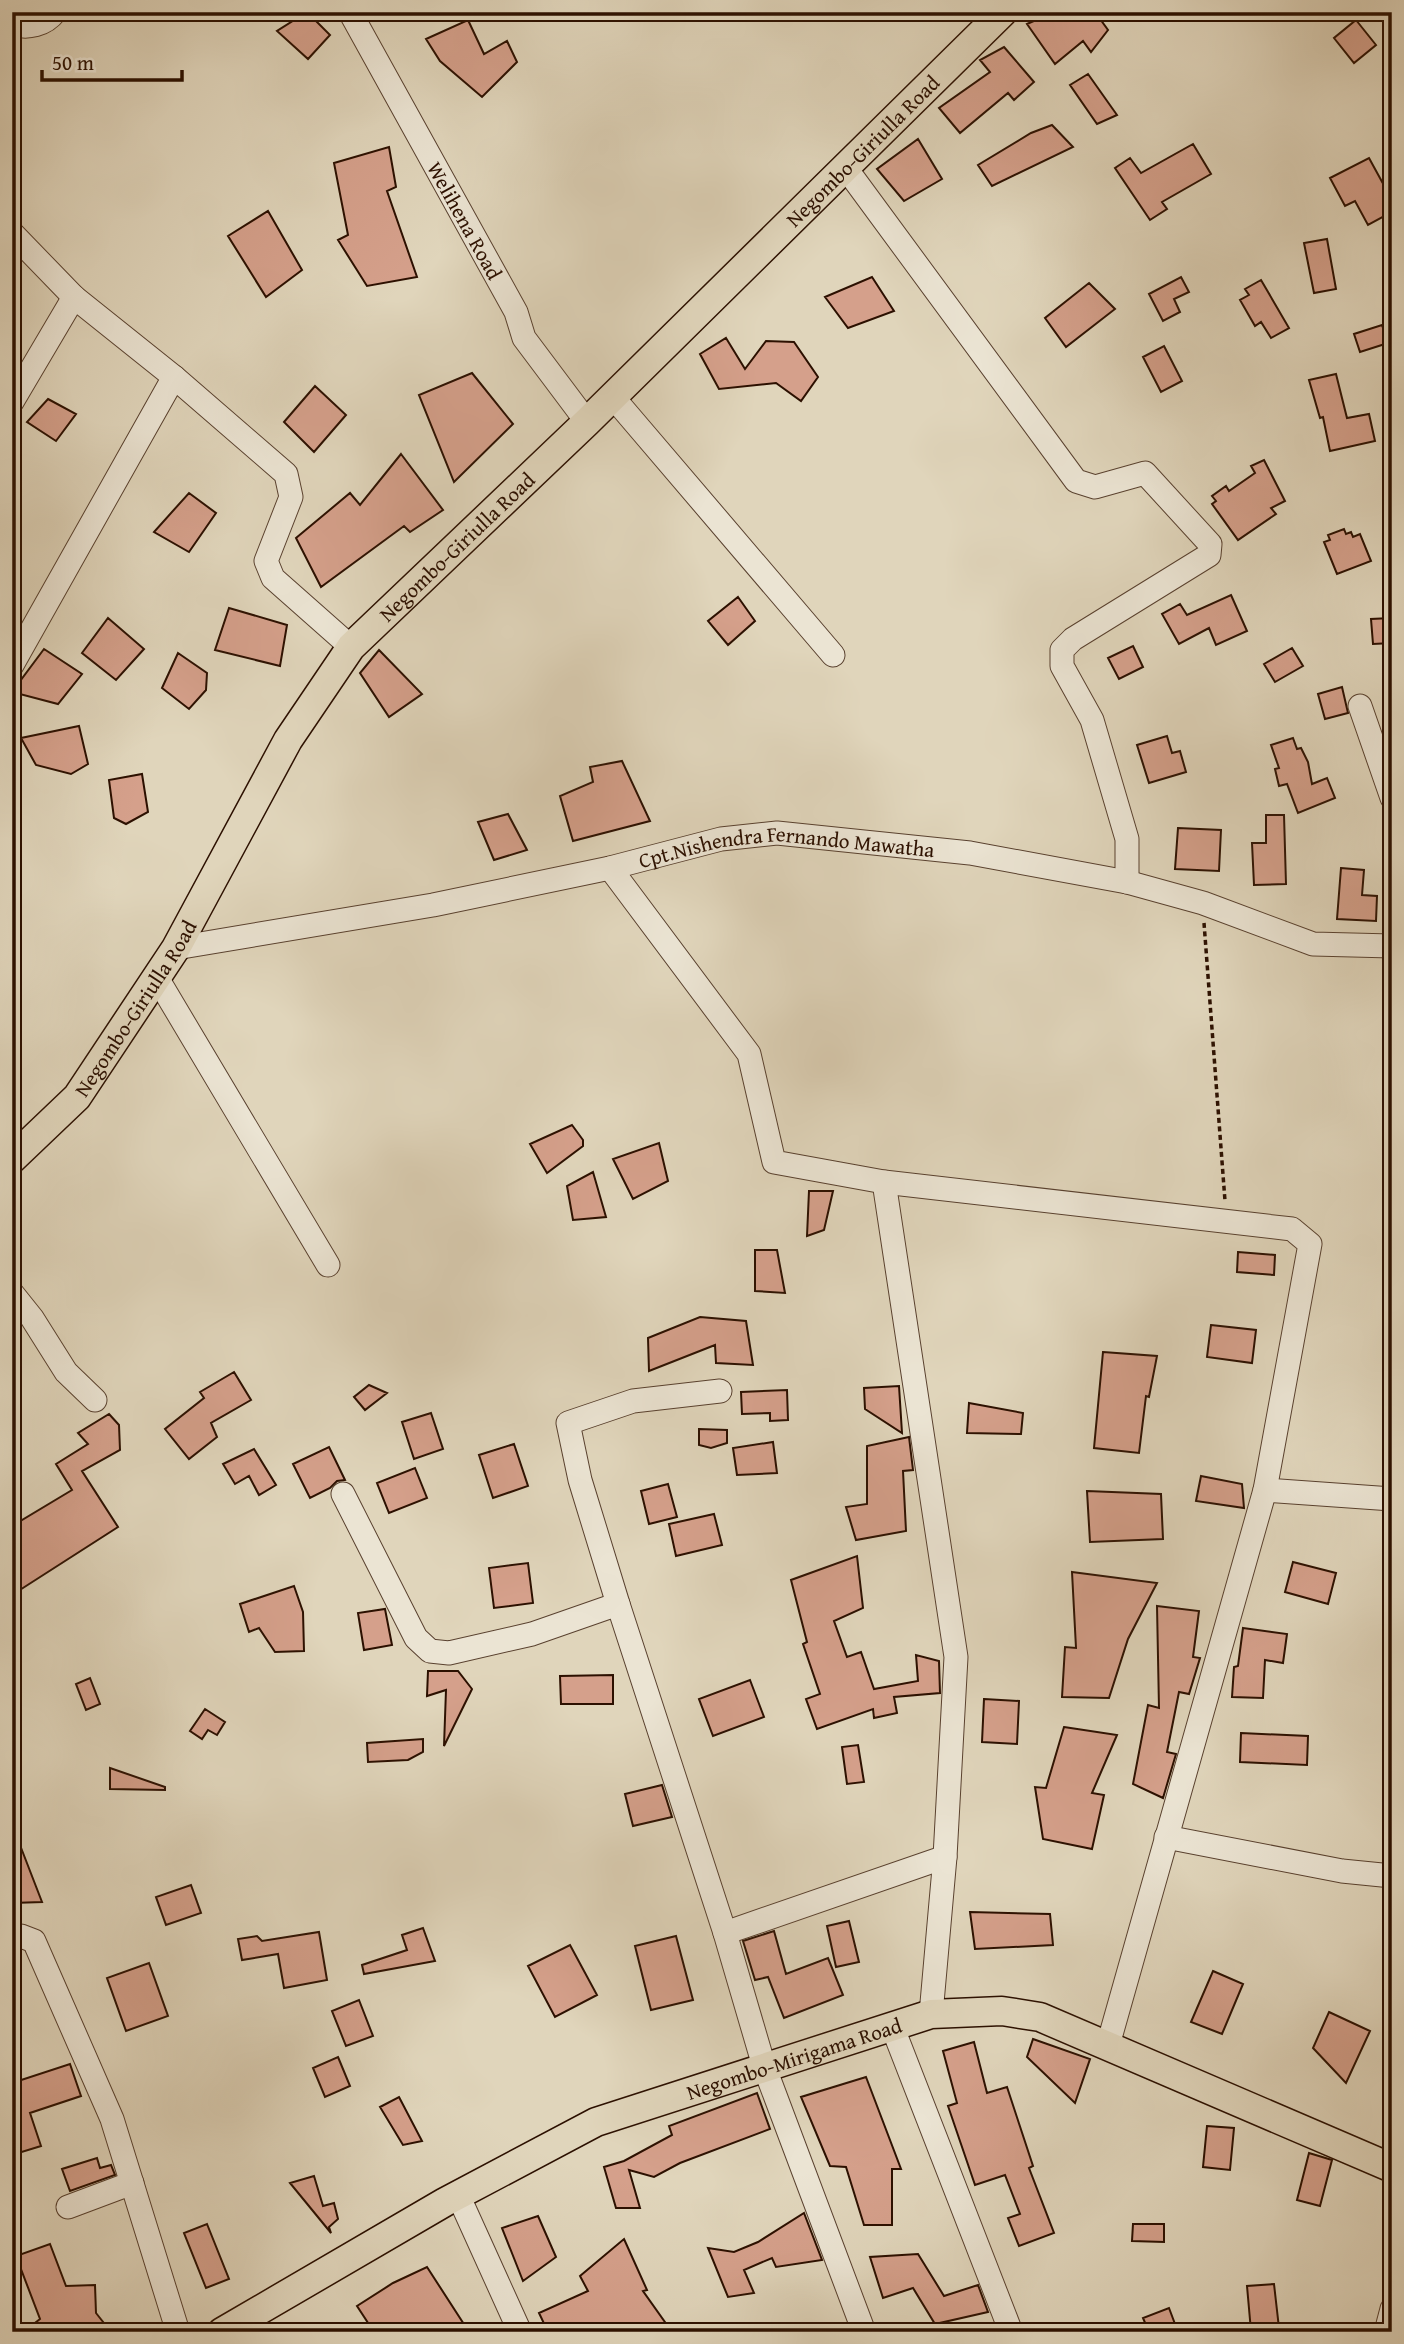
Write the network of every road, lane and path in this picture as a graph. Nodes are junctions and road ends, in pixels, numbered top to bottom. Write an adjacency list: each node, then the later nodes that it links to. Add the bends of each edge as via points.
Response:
1 (55, 12): 4 (street, via 49,20 24,28)
2 (350, 12): 11 (street, Welihena Road, via 516,312 524,338)
3 (1003, 12): 5 (main road, Negombo-Giriulla Road)
4 (12, 24)
5 (845, 167): 9 (main road, Negombo-Giriulla Road); 18 (street, via 1076,481 1095,487 1145,473 1210,544 1209,555 1062,650 1062,666 1092,720 1127,839)
6 (12, 233): 7 (street)
7 (74, 297): 8 (street); 10 (street)
8 (174, 377): 12 (street, via 286,474 291,497 266,561 273,578); 14 (street)
9 (612, 396): 11 (main road, Negombo-Giriulla Road); 13 (street)
10 (12, 402)
11 (587, 422): 12 (main road, Negombo-Giriulla Road)
12 (351, 647): 21 (main road, Negombo-Giriulla Road, via 288,740)
13 (833, 655)
14 (12, 665)
15 (1360, 706): 16 (street)
16 (1392, 797)
17 (610, 868): 18 (street, Cpt.Nishendra Fernando Mawatha, via 721,839 777,833 970,853); 21 (street, Cpt.Nishendra Fernando Mawatha, via 433,905); 24 (street, via 749,1054 774,1162)
18 (1127, 882): 19 (street, Cpt.Nishendra Fernando Mawatha)
19 (1203, 903): 20 (street, Cpt.Nishendra Fernando Mawatha, via 1313,944); 25 (path)
20 (1392, 946)
21 (176, 948): 22 (main road, Negombo-Giriulla Road)
22 (156, 978): 23 (main road, Negombo-Giriulla Road, via 77,1097); 26 (street)
23 (12, 1159)
24 (884, 1182): 25 (street); 35 (street, via 957,1657)
25 (1226, 1222): 30 (street, via 1292,1229 1310,1244)
26 (328, 1265)
27 (12, 1293): 29 (street, via 66,1372)
28 (720, 1391): 33 (street, via 633,1401 568,1423 580,1480)
29 (95, 1400)
30 (1265, 1490): 32 (street); 34 (street)
31 (343, 1494): 33 (street, via 416,1638 430,1651 449,1653 520,1637)
32 (1392, 1499)
33 (618, 1604): 37 (street)
34 (1167, 1837): 36 (street, via 1342,1871); 41 (street)
35 (945, 1857): 37 (street); 39 (street)
36 (1392, 1876)
37 (725, 1933): 42 (street)
38 (12, 1940): 44 (street, via 34,1941 112,2119)
39 (931, 2014): 40 (main road, Negombo-Mirigama Road); 41 (main road, Negombo-Mirigama Road, via 1002,2011 1040,2017)
40 (892, 2026): 42 (main road, Negombo-Mirigama Road); 52 (street)
41 (1108, 2045): 43 (main road, Negombo-Mirigama Road)
42 (764, 2066): 45 (main road, Negombo-Mirigama Road, via 596,2122); 51 (street)
43 (1392, 2168)
44 (132, 2183): 46 (street); 48 (street)
45 (458, 2195): 49 (main road, Negombo-Mirigama Road); 50 (street)
46 (68, 2207)
47 (1392, 2309): 53 (street)
48 (178, 2332)
49 (222, 2332)
50 (520, 2332)
51 (864, 2332)
52 (1011, 2332)
53 (1386, 2332)

